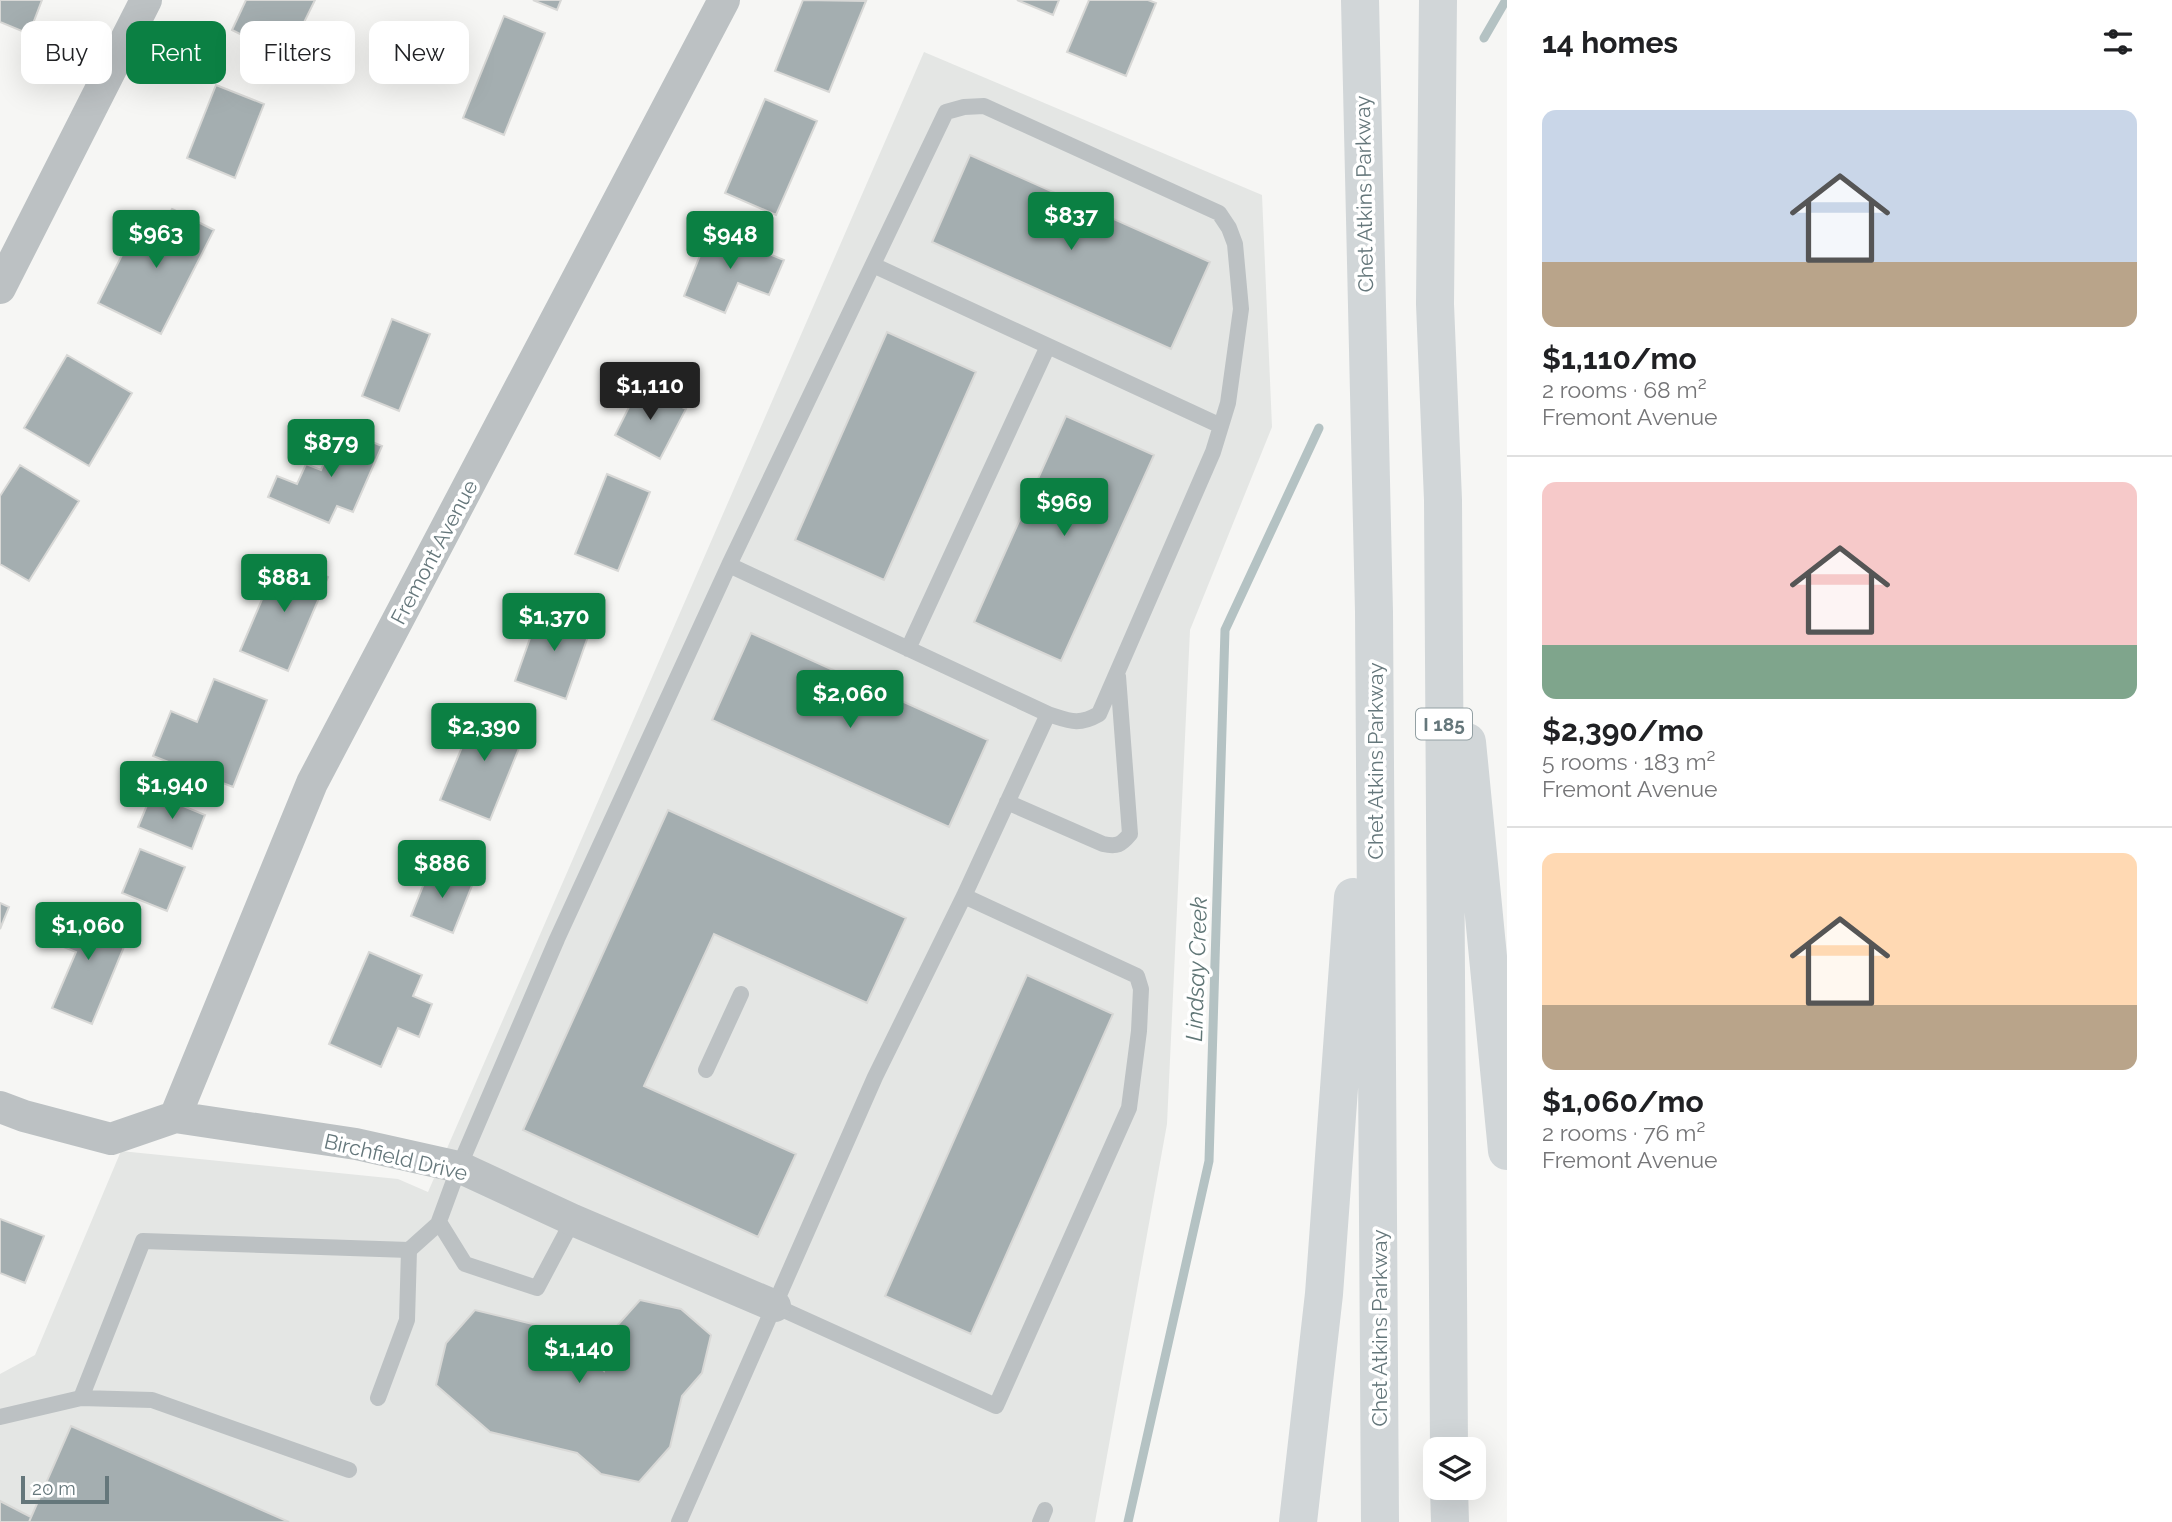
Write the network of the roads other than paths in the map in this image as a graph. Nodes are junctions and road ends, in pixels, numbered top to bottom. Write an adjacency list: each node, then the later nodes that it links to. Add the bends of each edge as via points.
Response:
1 (146, 0): 6 (street)
2 (724, 0): 20 (street, Fremont Avenue, via 312,783)
3 (1360, 0): 11 (highway, Chet Atkins Parkway)
4 (1438, 0): 9 (highway, I 185, via 1435,304)
5 (873, 265): 7 (lane); 8 (lane, via 946,112 964,107 984,106 1219,213 1234,244 1241,309); 10 (lane)
6 (0, 288)
7 (1048, 346): 8 (lane); 12 (lane)
8 (1221, 426): 13 (lane)
9 (1443, 500): 21 (highway); 30 (highway, I 185)
10 (729, 565): 12 (lane); 22 (lane)
11 (1374, 612): 34 (highway, via 1324,1294); 35 (highway, Chet Atkins Parkway)
12 (908, 649): 14 (lane)
13 (1117, 672): 14 (lane, via 1099,714 1085,722); 15 (lane, via 1130,834 1122,844 1103,844)
14 (1048, 714): 15 (lane)
15 (1007, 802): 16 (lane)
16 (964, 896): 26 (lane, via 875,1077); 26 (lane, via 1137,976 1141,989 1129,1108 996,1406)
17 (741, 994): 18 (lane)
18 (706, 1070)
19 (0, 1107): 20 (street, Birchfield Drive, via 111,1139)
20 (175, 1117): 22 (street, Birchfield Drive, via 356,1144)
21 (1507, 1151)
22 (459, 1167): 23 (street, Birchfield Drive); 24 (lane)
23 (573, 1220): 24 (lane, via 537,1288 465,1264); 26 (street, Birchfield Drive)
24 (439, 1222): 25 (lane)
25 (409, 1250): 27 (lane, via 143,1241); 28 (lane, via 407,1320)
26 (775, 1306): 33 (lane)
27 (80, 1398): 29 (lane); 31 (lane, via 152,1400)
28 (379, 1398)
29 (0, 1417)
30 (1449, 1437)
31 (349, 1470)
32 (1449, 1500): 36 (highway)
33 (679, 1522)
34 (1298, 1522)
35 (1380, 1522)
36 (1450, 1522)

